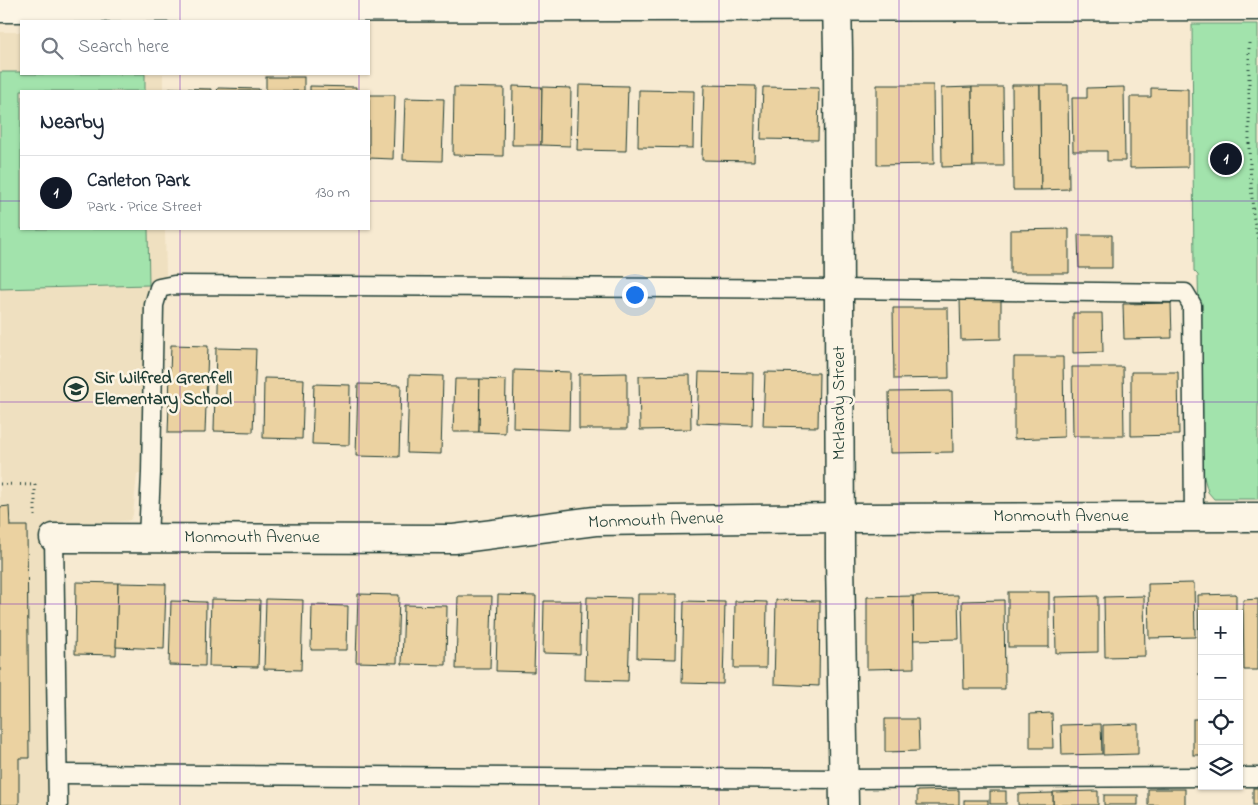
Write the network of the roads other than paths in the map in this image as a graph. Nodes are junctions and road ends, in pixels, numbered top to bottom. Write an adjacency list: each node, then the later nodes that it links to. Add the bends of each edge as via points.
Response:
1 (837, 3): 2 (street); 4 (street); 5 (street, McHardy Street)
2 (1036, 3): 3 (street)
3 (1258, 6)
4 (0, 8)
5 (839, 289): 6 (lane, via 1185,293 1192,305); 8 (street, McHardy Street); 10 (lane, via 184,285 158,288 154,305)
6 (1194, 517): 7 (street, Monmouth Avenue); 8 (street, Monmouth Avenue)
7 (1258, 517)
8 (840, 518): 10 (street, Monmouth Avenue, via 595,521 454,539); 15 (street, McHardy Street)
9 (54, 538): 10 (street, Monmouth Avenue); 11 (lane)
10 (148, 538)
11 (58, 774): 15 (lane); 16 (lane)
12 (1258, 776): 14 (lane)
13 (1198, 777): 15 (lane)
14 (1243, 777)
15 (844, 792)
16 (58, 805)

